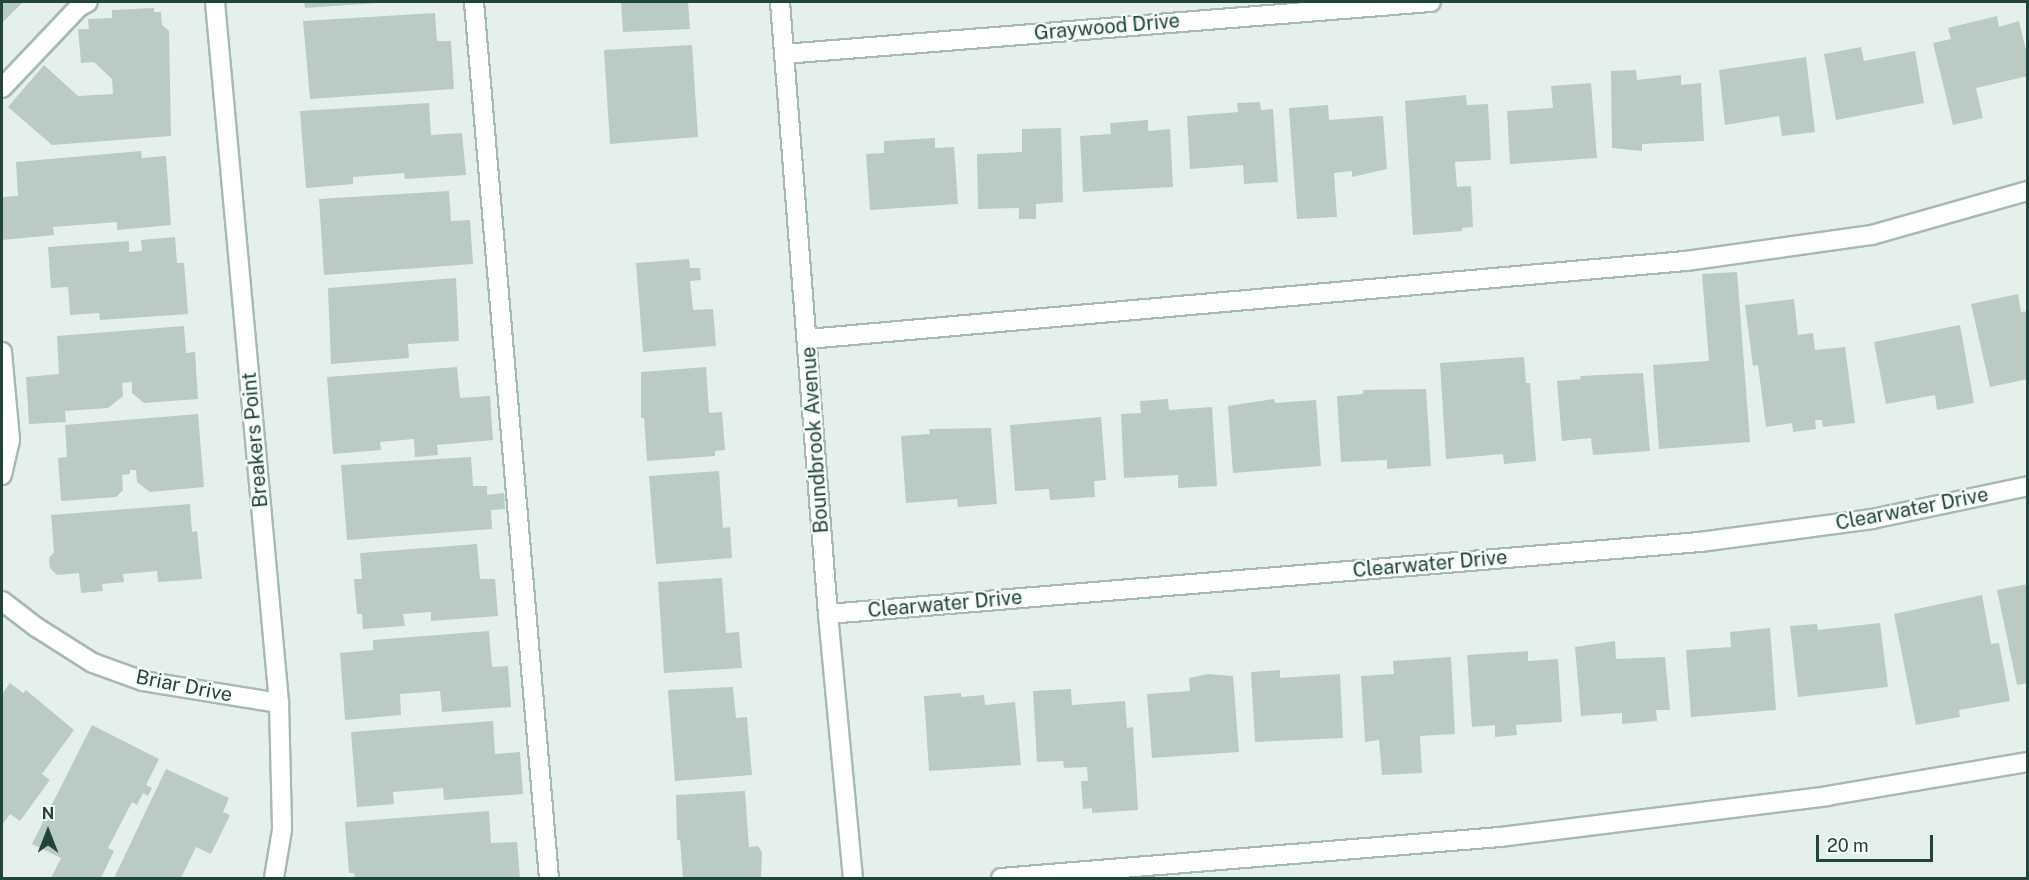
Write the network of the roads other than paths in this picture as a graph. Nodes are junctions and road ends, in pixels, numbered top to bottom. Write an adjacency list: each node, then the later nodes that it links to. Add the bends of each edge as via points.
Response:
1 (88, 2): 7 (street)
2 (214, 2): 15 (street, Breakers Point)
3 (474, 2): 18 (street)
4 (780, 2): 6 (street, Boundbrook Avenue)
5 (1431, 2): 6 (street, Graywood Drive)
6 (784, 54): 9 (street, Boundbrook Avenue)
7 (2, 88)
8 (2028, 190): 9 (street, via 1872,235 1686,261)
9 (808, 339): 14 (street, Boundbrook Avenue)
10 (2, 352): 11 (street, via 10,440)
11 (2, 475)
12 (2028, 486): 14 (street, Clearwater Drive, via 1872,519 1700,542)
13 (2, 601): 15 (street, Briar Drive, via 93,663 143,681)
14 (828, 614): 19 (street, Boundbrook Avenue)
15 (279, 703): 17 (street, Breakers Point, via 282,830)
16 (2028, 762): 20 (street, via 1827,796 1500,837)
17 (274, 879)
18 (549, 879)
19 (853, 879)
20 (1001, 879)

